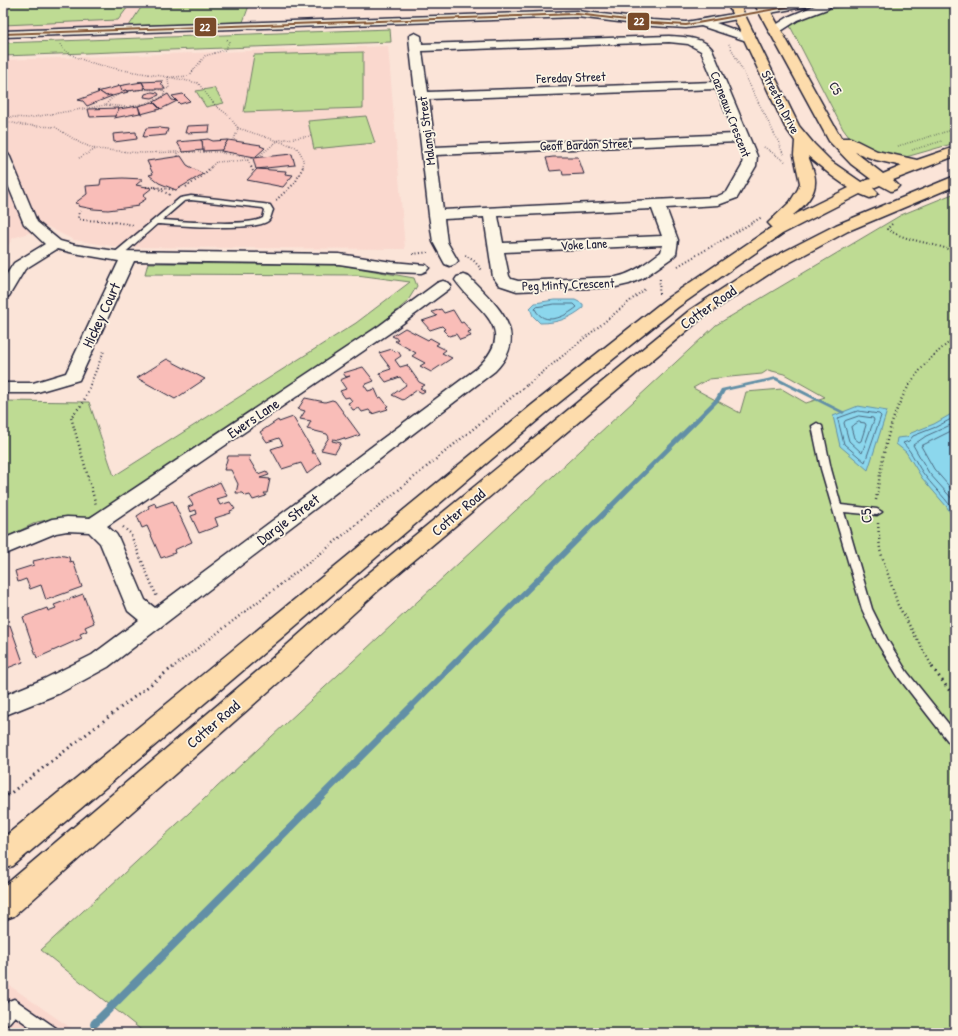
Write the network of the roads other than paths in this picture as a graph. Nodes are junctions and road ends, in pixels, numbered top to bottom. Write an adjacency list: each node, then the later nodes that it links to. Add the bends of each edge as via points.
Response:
1 (789, 3): 4 (main road)
2 (809, 3): 4 (main road)
3 (828, 3): 9 (main road)
4 (762, 7): 5 (main road); 9 (main road, Streeton Drive)
5 (736, 10): 7 (street); 8 (street); 11 (main road, Streeton Drive)
6 (413, 20): 8 (street, via 577,14); 10 (street); 12 (street, Malangi Street)
7 (701, 23): 8 (street); 11 (street, via 719,26)
8 (672, 24)
9 (774, 30): 15 (main road, Streeton Drive)
10 (3, 34)
11 (750, 39): 17 (main road, Streeton Drive, via 789,122)
12 (416, 48): 13 (street, Cazneaux Crescent, via 687,40 706,49); 14 (street, Malangi Street)
13 (721, 85): 14 (street, Fereday Street); 16 (street, Cazneaux Crescent)
14 (422, 96): 18 (street, Malangi Street)
15 (832, 132): 21 (main road, via 873,154); 22 (main road, Streeton Drive, via 836,141 856,161)
16 (742, 138): 18 (street, Geoff Bardon Street); 26 (street, Cazneaux Crescent, via 750,156 749,166 732,195 718,201)
17 (802, 142): 24 (main road, Streeton Drive, via 834,172); 31 (main road, via 801,156 807,187 804,196 776,222)
18 (429, 151): 29 (street, Malangi Street)
19 (955, 151): 21 (main road, Cotter Road)
20 (3, 157): 33 (street, via 31,224)
21 (918, 164): 22 (main road, Cotter Road)
22 (883, 180): 24 (main road, Cotter Road); 25 (main road, Streeton Drive)
23 (955, 181): 25 (main road, Cotter Road)
24 (860, 188): 27 (main road, Streeton Drive); 31 (main road, Cotter Road)
25 (911, 198): 27 (main road, Cotter Road)
26 (657, 204): 28 (street, Cazneaux Crescent); 32 (street)
27 (894, 206): 50 (main road, Cotter Road, via 842,228 766,268 696,314 372,583 269,676)
28 (490, 212): 29 (street, Cazneaux Crescent); 34 (street, Peg Minty Crescent)
29 (436, 215): 36 (street, Malangi Street)
30 (156, 222): 30 (lane, via 182,199 191,198 263,206 269,210 261,222 255,224); 35 (lane)
31 (776, 231): 49 (main road, Cotter Road, via 672,303 540,409)
32 (670, 240): 34 (street, Voke Lane); 34 (street, Peg Minty Crescent, via 668,254 640,274 623,281 518,286 501,277)
33 (55, 244): 35 (street, via 82,251); 38 (street, via 19,266)
34 (497, 248)
35 (122, 256): 36 (street, via 339,260 392,267); 40 (street, Hickey Court, via 73,376 34,388)
36 (433, 262): 37 (street, via 457,262 466,268 466,276); 37 (street, via 422,280 428,284); 39 (street)
37 (458, 286): 39 (street, Ewers Lane); 46 (street, Dargie Street, via 487,303 501,325 504,342 496,360 482,373)
38 (3, 293)
39 (410, 310): 44 (street, Ewers Lane)
40 (3, 388)
41 (817, 426): 42 (lane)
42 (837, 508): 43 (lane); 48 (lane, via 867,609 882,641 903,675)
43 (877, 512)
44 (102, 520): 45 (street, via 52,526); 46 (street, via 136,605)
45 (3, 548)
46 (150, 616): 47 (street, Dargie Street, via 100,661 52,686)
47 (3, 706)
48 (955, 741)
49 (3, 856)
50 (3, 906)
51 (3, 1019): 52 (lane, via 14,1006)
52 (51, 1033)

